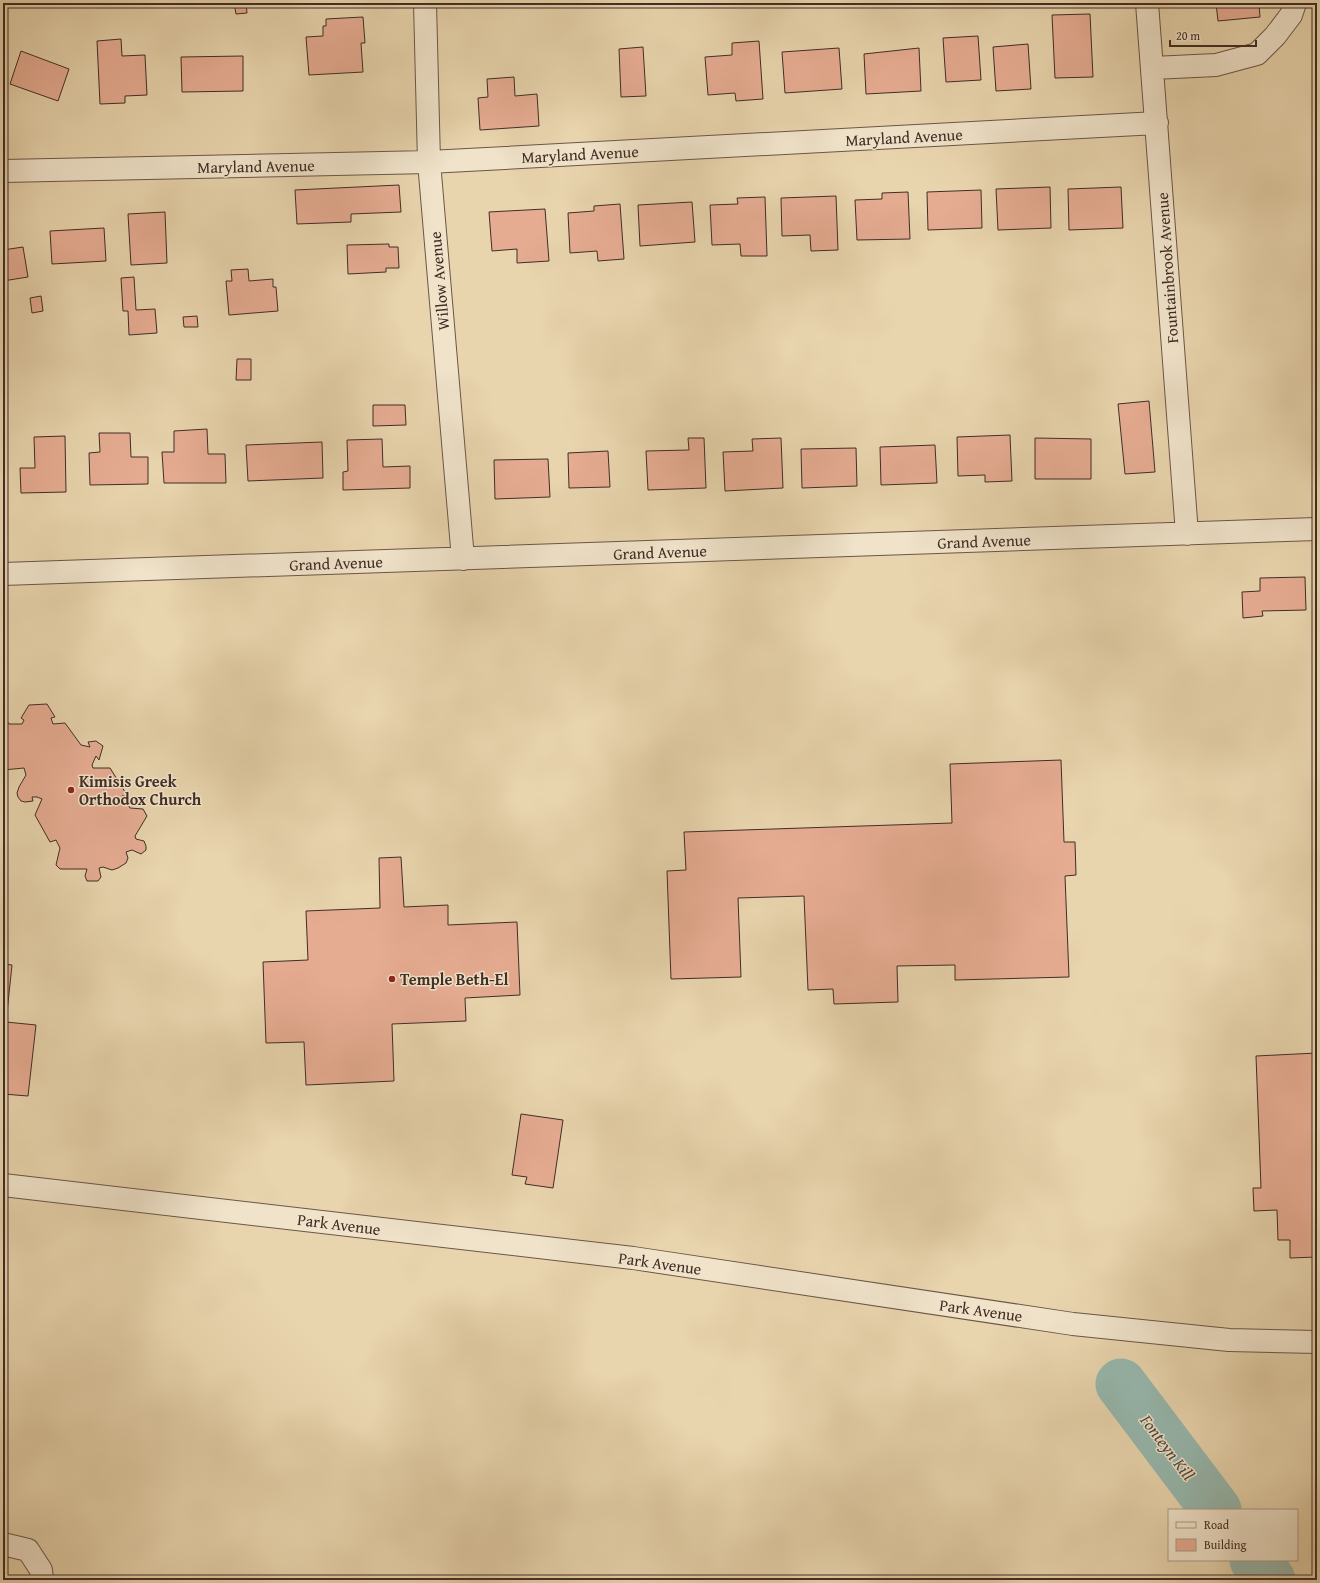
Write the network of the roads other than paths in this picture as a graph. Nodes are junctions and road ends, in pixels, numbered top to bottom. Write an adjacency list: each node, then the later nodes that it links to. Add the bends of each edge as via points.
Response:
1 (425, 3): 6 (street, Willow Avenue)
2 (1147, 3): 4 (street, Fountainbrook Avenue)
3 (1295, 3): 4 (street, via 1291,15 1257,54 1216,65)
4 (1153, 68): 5 (street, Fountainbrook Avenue)
5 (1157, 123): 6 (street, Maryland Avenue); 9 (street, Fountainbrook Avenue)
6 (429, 162): 7 (street, Maryland Avenue); 10 (street, Willow Avenue)
7 (3, 171)
8 (1317, 529): 9 (street, Grand Avenue)
9 (1187, 534): 10 (street, Grand Avenue)
10 (463, 559): 11 (street, Grand Avenue)
11 (3, 574)
12 (3, 1185): 13 (street, Park Avenue, via 633,1258 1073,1324 1229,1340)
13 (1317, 1342)
14 (3, 1544): 15 (street, via 28,1550 41,1570)
15 (42, 1580)

